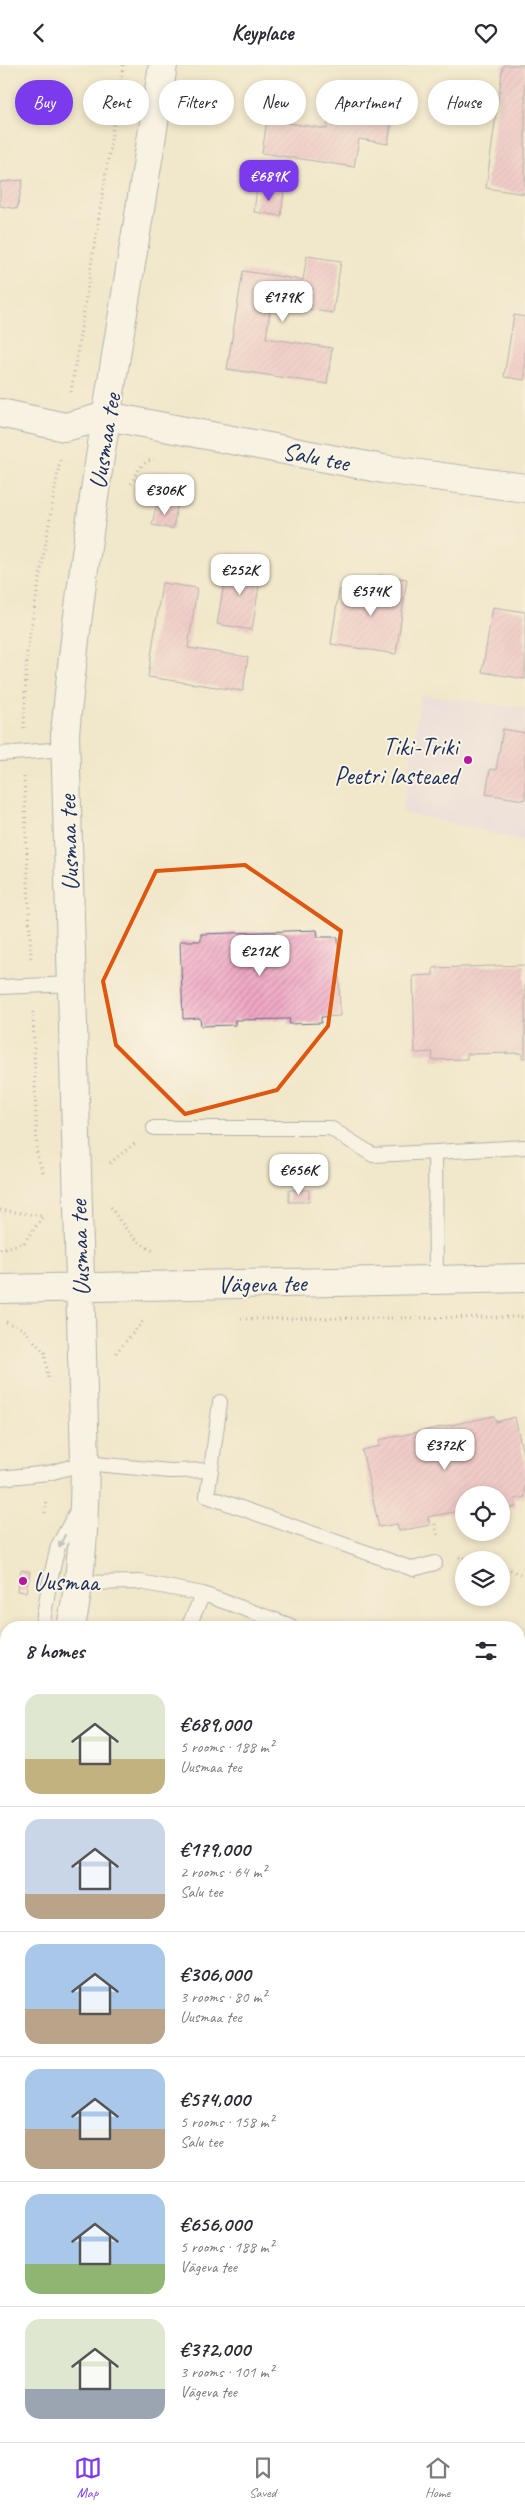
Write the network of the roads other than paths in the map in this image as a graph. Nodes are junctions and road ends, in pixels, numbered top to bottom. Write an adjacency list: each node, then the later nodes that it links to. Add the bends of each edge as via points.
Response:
1 (163, 65): 3 (street, Uusmaa tee)
2 (0, 413): 3 (street, via 65,427)
3 (107, 416): 4 (street, Salu tee, via 383,469); 5 (street, Uusmaa tee, via 74,645)
4 (525, 488)
5 (65, 749): 6 (lane); 7 (street, Uusmaa tee)
6 (0, 754)
7 (73, 984): 8 (lane); 14 (street, Uusmaa tee, via 90,1179)
8 (0, 987)
9 (154, 1128): 11 (lane, via 330,1128 373,1155)
10 (525, 1147): 11 (lane)
11 (435, 1153): 13 (lane)
12 (525, 1278): 13 (street, Vägeva tee)
13 (436, 1280): 14 (street, Vägeva tee)
14 (80, 1287): 15 (street, Vägeva tee); 17 (street, Uusmaa tee)
15 (0, 1289)
16 (220, 1401): 18 (lane)
17 (85, 1463): 18 (lane, via 170,1471); 19 (lane, via 49,1473); 20 (street, Uusmaa tee)
18 (211, 1470): 21 (lane, via 207,1496 413,1569)
19 (0, 1478)
20 (84, 1498): 22 (street, Uusmaa tee); 24 (lane, one-way to 24, via 58,1546)
21 (435, 1563)
22 (80, 1583): 23 (lane, via 140,1582); 25 (street, Uusmaa tee)
23 (203, 1594): 26 (lane); 27 (lane)
24 (43, 1621)
25 (73, 1621)
26 (191, 1621)
27 (278, 1621)

